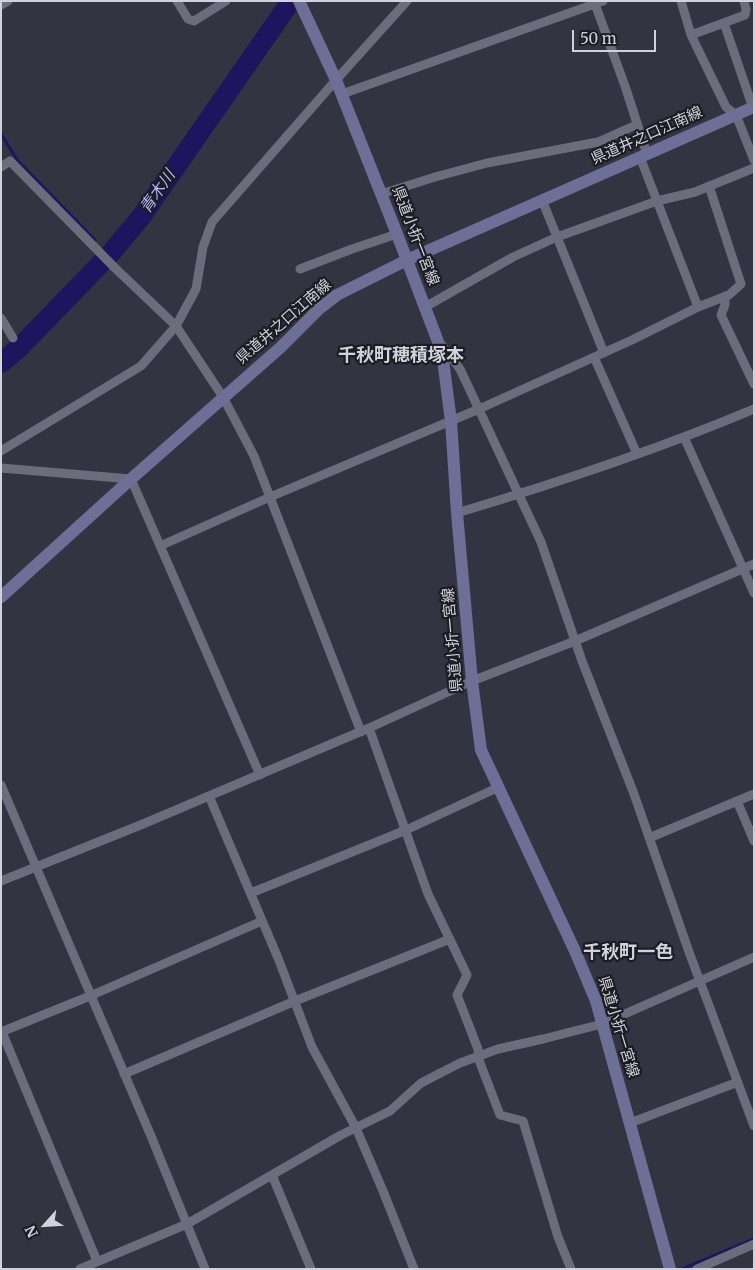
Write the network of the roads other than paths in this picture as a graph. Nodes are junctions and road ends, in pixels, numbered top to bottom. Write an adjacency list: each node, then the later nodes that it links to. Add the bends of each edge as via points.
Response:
1 (8, 1): 9 (street)
2 (177, 1): 3 (street, via 188,19 194,20)
3 (226, 1)
4 (299, 1): 12 (main road, 県道小折一宮線)
5 (407, 1): 12 (street)
6 (681, 1): 11 (street)
7 (744, 1): 10 (street, via 745,15)
8 (599, 3): 13 (street); 16 (street)
9 (1, 5)
10 (724, 23): 11 (street); 14 (street)
11 (691, 35): 15 (street, via 726,107)
12 (336, 80): 13 (main road, 県道小折一宮線); 33 (street, via 212,222 203,247 196,289)
13 (342, 94): 22 (main road, 県道小折一宮線)
14 (753, 107): 15 (main road, 県道井之口江南線)
15 (736, 115): 17 (main road, 県道井之口江南線); 18 (street)
16 (636, 125): 17 (street); 22 (street, via 598,142 487,163)
17 (644, 156): 23 (main road, 県道井之口江南線); 24 (street)
18 (754, 160)
19 (1, 167): 33 (street, via 10,161)
20 (754, 168): 21 (street)
21 (709, 186): 24 (street); 29 (street, via 741,284)
22 (382, 194): 25 (main road, 県道小折一宮線)
23 (542, 200): 26 (street); 27 (main road, 県道井之口江南線)
24 (657, 201): 26 (street); 31 (street)
25 (397, 234): 27 (main road, 県道小折一宮線); 28 (street)
26 (557, 237): 30 (street, via 513,257); 36 (street)
27 (407, 260): 30 (main road, 県道小折一宮線); 39 (main road, 県道井之口江南線, via 338,295 319,309)
28 (300, 269)
29 (725, 296): 31 (street); 38 (street, via 721,315)
30 (425, 307): 35 (main road, 県道小折一宮線)
31 (698, 307): 36 (street)
32 (1, 318): 34 (street)
33 (176, 326): 39 (street); 44 (street, via 141,366)
34 (13, 338)
35 (437, 339): 41 (street, via 460,369); 42 (main road, 県道小折一宮線)
36 (604, 353): 37 (street)
37 (594, 357): 41 (street); 45 (street)
38 (754, 384)
39 (223, 397): 47 (main road, 県道井之口江南線); 49 (street, via 254,456)
40 (754, 408): 43 (street)
41 (479, 409): 42 (street); 48 (street)
42 (451, 421): 49 (street); 50 (main road, 県道小折一宮線)
43 (684, 437): 45 (street); 53 (street)
44 (1, 451)
45 (637, 454): 48 (street)
46 (1, 468): 47 (street)
47 (131, 479): 51 (street); 55 (main road, 県道井之口江南線)
48 (519, 494): 50 (street); 56 (street, via 541,542)
49 (270, 497): 51 (street); 58 (street)
50 (456, 513): 57 (main road, 県道小折一宮線)
51 (160, 546): 59 (street)
52 (754, 564): 53 (street)
53 (743, 569): 54 (street); 56 (street)
54 (754, 593)
55 (1, 597)
56 (575, 641): 57 (street); 66 (street)
57 (472, 680): 58 (street); 61 (main road, 県道小折一宮線, via 481,750)
58 (365, 730): 59 (street); 65 (street)
59 (260, 774): 63 (street)
60 (1, 785): 68 (street)
61 (499, 787): 65 (street); 77 (main road, 県道小折一宮線, via 575,951)
62 (754, 794): 64 (street)
63 (209, 796): 68 (street); 70 (street)
64 (737, 801): 66 (street); 67 (street)
65 (406, 830): 70 (street); 72 (street, via 428,894)
66 (649, 838): 74 (street)
67 (754, 841)
68 (37, 866): 69 (street); 75 (street)
69 (1, 881)
70 (251, 893): 71 (street)
71 (262, 921): 75 (street); 76 (street)
72 (450, 939): 76 (street); 79 (street, via 467,975 457,995)
73 (754, 957): 74 (street)
74 (700, 980): 77 (street); 81 (street)
75 (90, 996): 78 (street); 80 (street)
76 (295, 1001): 80 (street); 84 (street, via 312,1047)
77 (602, 1024): 79 (street); 82 (main road, 県道小折一宮線)
78 (2, 1032): 88 (street)
79 (479, 1056): 84 (street, via 421,1083 390,1112); 93 (street, via 500,1116 523,1121)
80 (124, 1074): 86 (street)
81 (738, 1082): 82 (street); 83 (street)
82 (630, 1123): 94 (main road, 県道小折一宮線)
83 (754, 1126)
84 (356, 1128): 85 (street); 92 (street)
85 (272, 1175): 86 (street); 91 (street)
86 (187, 1224): 88 (street); 90 (street)
87 (754, 1244): 95 (street)
88 (97, 1261): 89 (street)
89 (80, 1269)
90 (205, 1269)
91 (311, 1269)
92 (414, 1269)
93 (571, 1269)
94 (670, 1269)
95 (697, 1269)

